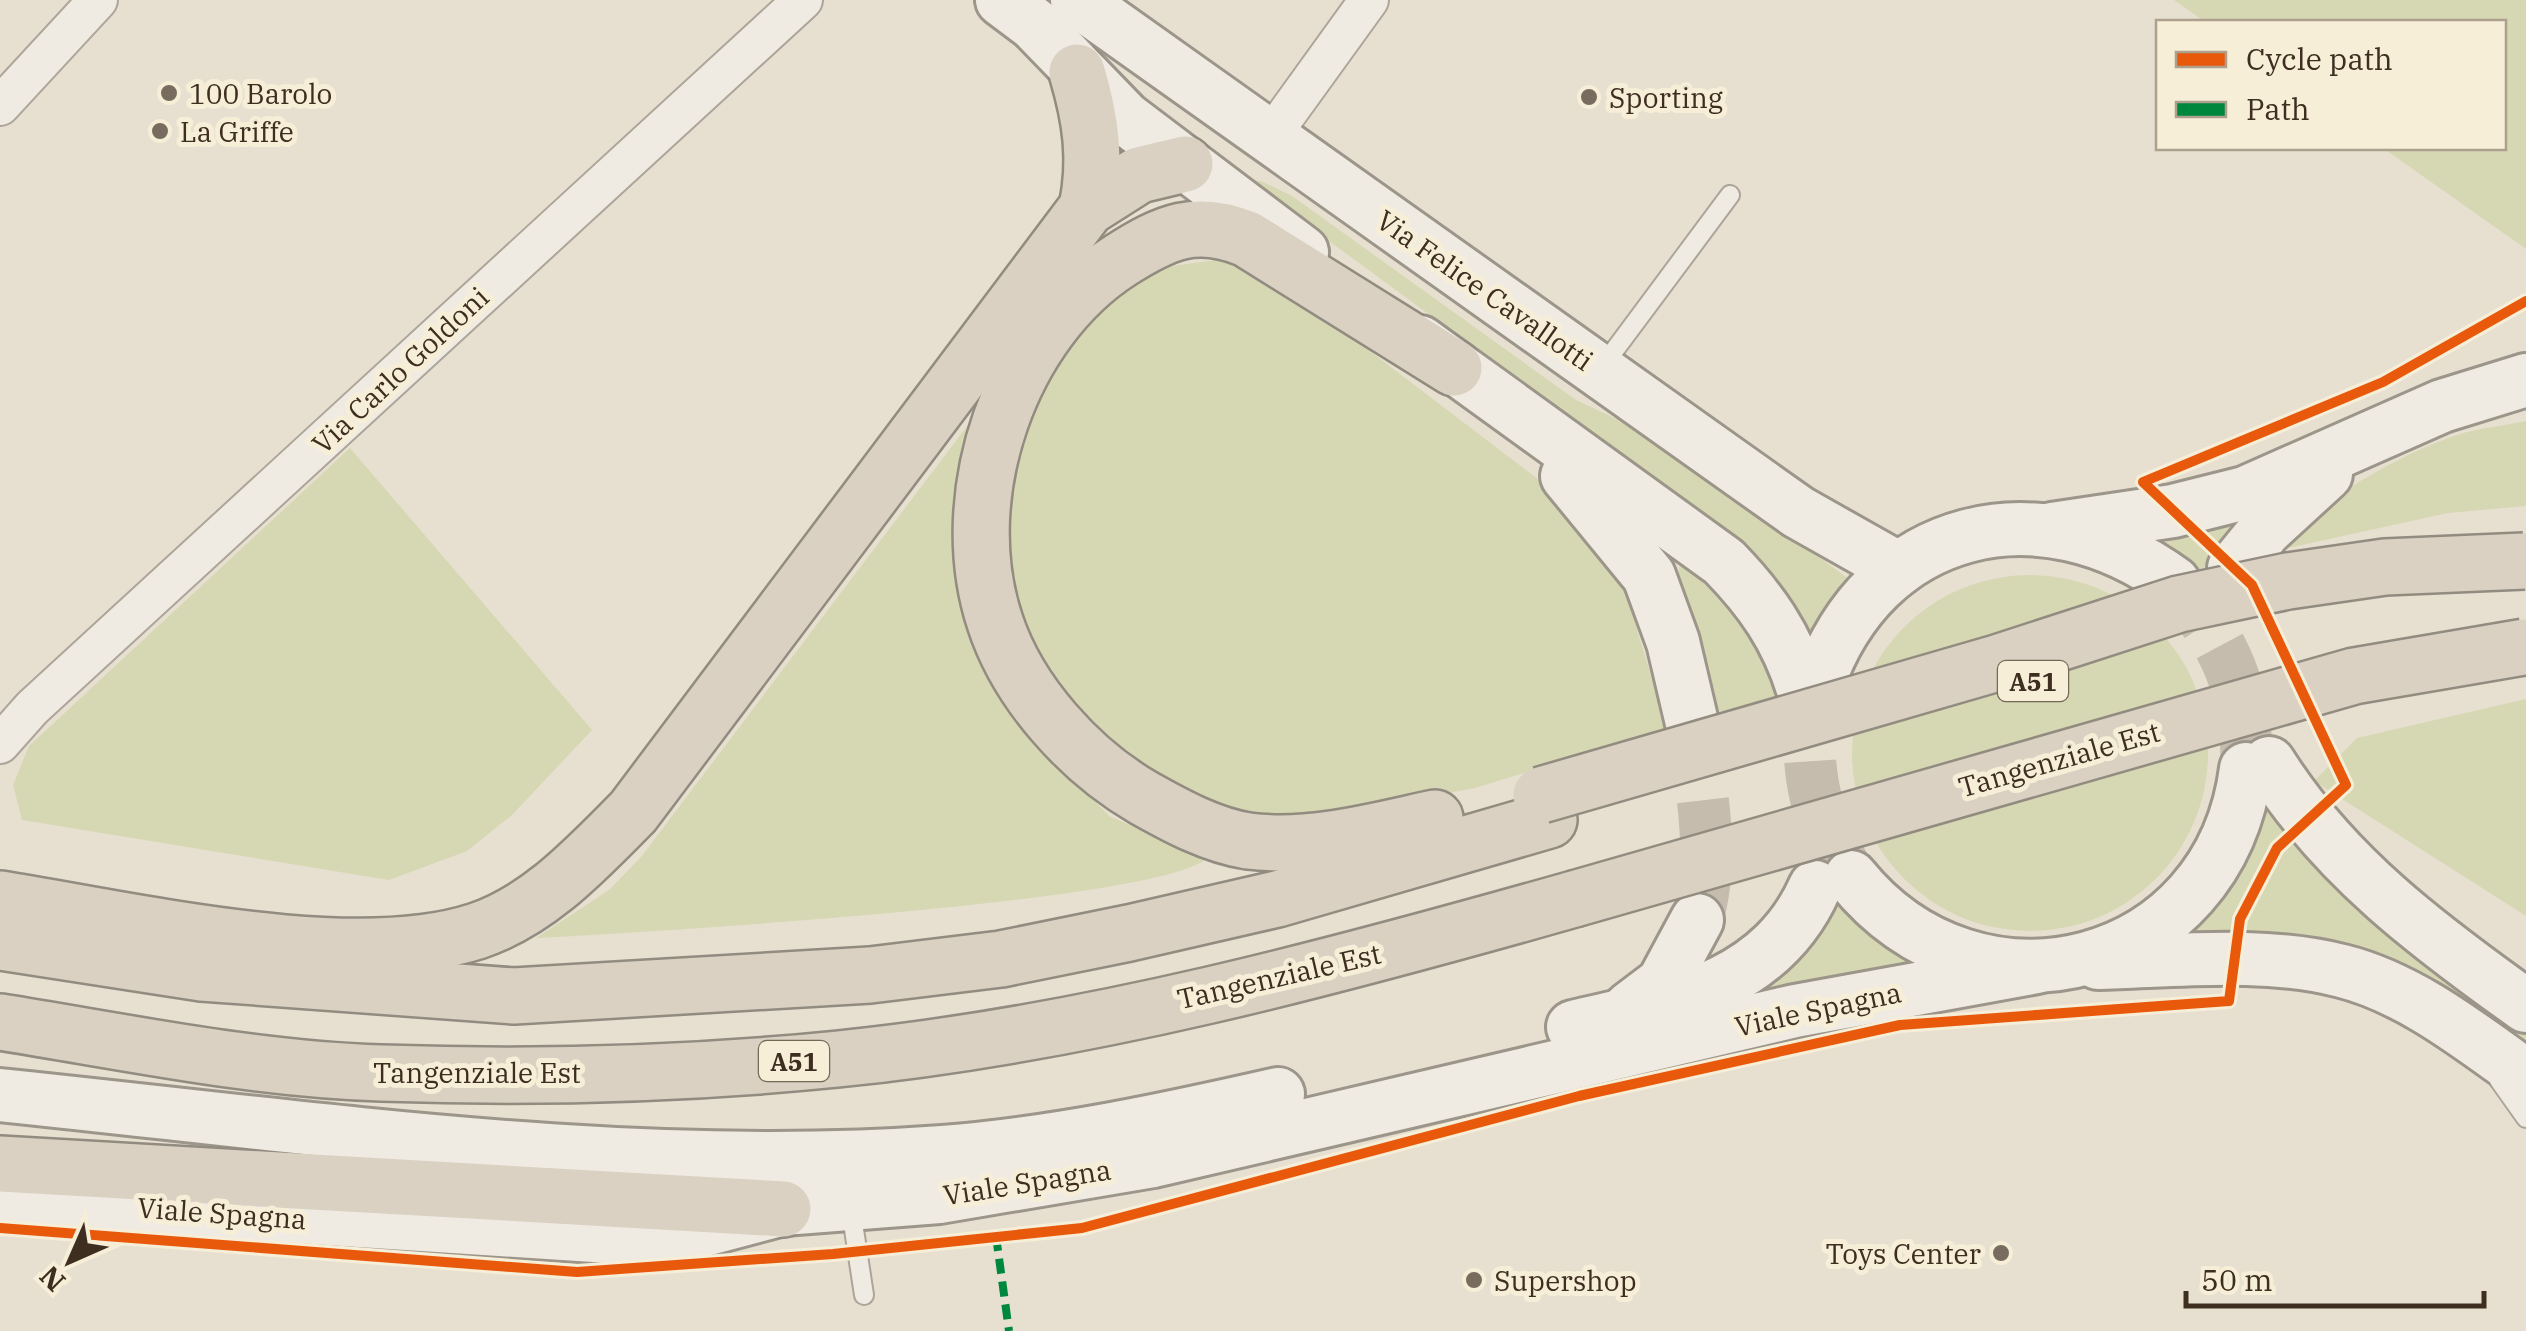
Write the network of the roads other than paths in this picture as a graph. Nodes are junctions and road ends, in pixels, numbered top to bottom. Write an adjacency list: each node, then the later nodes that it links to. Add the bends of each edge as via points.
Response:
1 (98, 0): 7 (street)
2 (803, 0): 23 (street, Via Carlo Goldoni)
3 (1002, 0): 6 (street)
4 (1077, 0): 8 (street, Via Felice Cavallotti)
5 (1370, 0): 8 (street)
6 (1077, 72): 9 (street); 11 (highway, via 1094,151)
7 (0, 106)
8 (1270, 137): 13 (street, Via Felice Cavallotti)
9 (1185, 164): 11 (highway, via 1139,175); 12 (street); 13 (street, via 1261,160 1525,347)
10 (1730, 195): 13 (lane)
11 (1087, 208): 25 (highway, via 634,812 541,896 479,930 370,947 229,936)
12 (1454, 368): 19 (street, via 1724,562 1754,592 1810,686 1848,622); 22 (street, via 1603,515 1649,576); 24 (highway, via 1247,239 1225,230 1168,232 1089,280 1042,334 993,451 981,521 984,571 995,624 1027,684 1071,742 1123,786 1183,820 1248,841 1334,840)
13 (1599, 371): 19 (street, Via Felice Cavallotti, via 1798,512)
14 (2526, 380): 15 (street)
15 (2374, 436): 16 (street, via 2245,494); 17 (street, via 2301,493)
16 (2052, 530): 19 (street, via 1985,532 1948,542); 20 (street, via 2108,543)
17 (2234, 568)
18 (2525, 568): 24 (highway, bridge, via 2385,567 2179,604)
19 (1899, 569)
20 (2174, 583)
21 (2525, 647): 31 (highway, Tangenziale Est / A51, bridge, via 2354,676 1574,899 1192,998 838,1059 556,1074 379,1073 260,1063)
22 (1692, 724)
23 (0, 744)
24 (1545, 807): 27 (highway, via 1277,898 1001,960 870,974 514,996 202,973)
25 (0, 899)
26 (1697, 920): 30 (street, via 1663,983)
27 (0, 942)
28 (2054, 965): 29 (street, via 2142,936 2195,891 2230,834 2258,766 2386,900); 30 (street, Viale Spagna, via 1969,959 1936,947 1833,882 1745,974); 32 (street, via 2291,962 2344,971); 38 (street, Viale Spagna, via 1796,1011 1153,1161 957,1194)
29 (2526, 1006)
30 (1620, 1016): 34 (street, Viale Spagna, via 1166,1120 944,1152 762,1159 504,1145)
31 (0, 1022)
32 (2459, 1028): 33 (street); 35 (lane)
33 (2526, 1076)
34 (0, 1095)
35 (2526, 1118)
36 (0, 1164): 39 (highway)
37 (0, 1198): 39 (street, Viale Spagna, via 610,1236 700,1230)
38 (850, 1204): 39 (street, Viale Spagna); 40 (lane)
39 (783, 1210)
40 (864, 1295)

